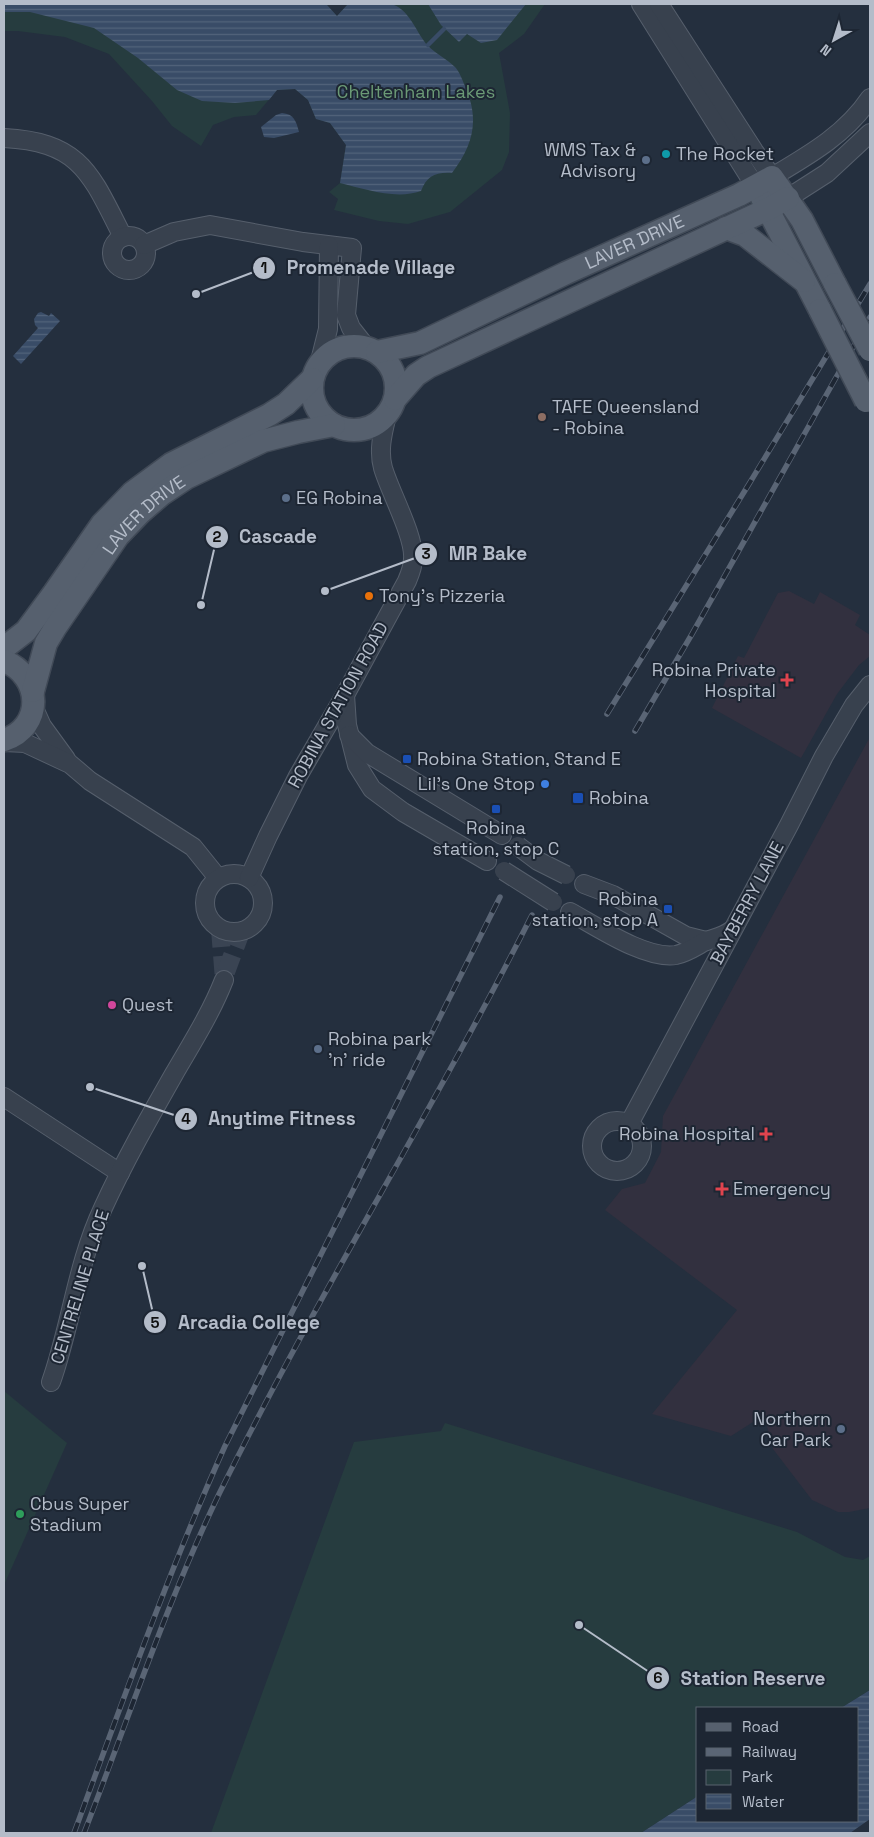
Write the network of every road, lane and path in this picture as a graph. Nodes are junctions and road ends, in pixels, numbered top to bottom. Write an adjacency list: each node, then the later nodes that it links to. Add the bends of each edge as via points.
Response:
1 (641, 4): 6 (street)
2 (658, 4): 6 (street, via 754,151)
3 (870, 98): 6 (street, LAVER DRIVE, via 844,129 830,140)
4 (870, 133): 7 (street, LAVER DRIVE, via 827,173)
5 (4, 138): 10 (street, via 50,145 69,155 84,168)
6 (764, 181): 7 (main road); 8 (main road); 14 (main road, LAVER DRIVE, via 420,343)
7 (788, 198): 8 (main road, LAVER DRIVE); 15 (main road, bridge)
8 (768, 210): 9 (main road, LAVER DRIVE); 13 (main road)
9 (726, 228): 13 (main road, via 745,236); 18 (main road, LAVER DRIVE, via 428,367 416,375)
10 (123, 237): 11 (street, via 137,238); 11 (street, via 112,250 114,261 121,268 131,270 140,265 145,256)
11 (144, 246): 12 (street, via 174,232 210,225)
12 (329, 246): 14 (street, via 352,248 346,315 351,328); 16 (street, via 328,329)
13 (807, 283): 17 (main road, bridge)
14 (372, 350): 16 (main road, via 356,345 336,349); 18 (main road, via 387,361 394,373 396,386)
15 (870, 350)
16 (316, 370): 19 (main road, via 311,393 315,406); 20 (main road, LAVER DRIVE, via 286,404 170,464 132,492 102,524 26,631)
17 (868, 404)
18 (391, 407): 19 (main road, via 379,422 359,430); 23 (street, ROBINA STATION ROAD, via 382,437 383,466 414,558 407,581)
19 (334, 426): 24 (main road, LAVER DRIVE, via 262,441 186,478 140,513 118,536 46,643)
20 (4, 648)
21 (4, 661): 24 (main road, via 21,671)
22 (870, 685): 40 (street, BAYBERRY LANE, via 854,705 824,756)
23 (345, 695): 25 (street); 35 (street, ROBINA STATION ROAD, via 298,776)
24 (33, 699): 26 (main road, LAVER DRIVE, via 30,719); 27 (street, via 42,726)
25 (348, 734): 28 (street, via 367,752); 31 (street, via 357,765 372,789 403,812)
26 (4, 741): 27 (street, via 25,743)
27 (70, 764): 30 (street, via 90,781)
28 (502, 835)
29 (518, 846): 33 (street, bridge)
30 (193, 847): 34 (street); 37 (street)
31 (487, 861)
32 (504, 871): 38 (street, bridge)
33 (566, 876)
34 (218, 878): 35 (street, via 232,874); 37 (street)
35 (249, 878): 37 (street, via 262,896 262,912 253,926 241,932 220,929 211,921 205,909)
36 (584, 884): 41 (street, via 613,895 686,936)
37 (206, 894)
38 (553, 902)
39 (570, 912): 41 (street, via 655,954 678,954)
40 (732, 930): 41 (street); 44 (street, BAYBERRY LANE)
41 (706, 941)
42 (224, 980): 45 (street, CENTRELINE PLACE, via 214,1005)
43 (4, 1097): 45 (street)
44 (628, 1124)
45 (120, 1173): 46 (street, CENTRELINE PLACE, via 88,1249 62,1353)
46 (51, 1382)

